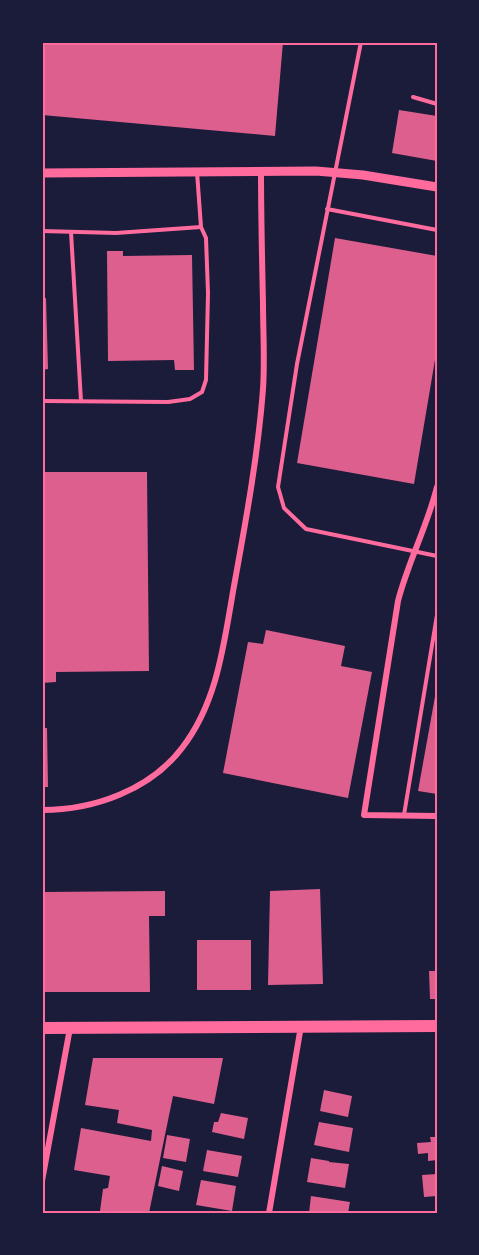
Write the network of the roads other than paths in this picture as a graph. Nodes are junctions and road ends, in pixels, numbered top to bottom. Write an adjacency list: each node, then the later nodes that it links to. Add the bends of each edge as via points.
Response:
1 (361, 42): 6 (lane)
2 (413, 97): 3 (lane)
3 (437, 104)
4 (197, 171): 5 (street); 7 (street); 10 (lane)
5 (261, 171): 6 (street); 20 (street, via 264,358 257,457 222,659 212,692 182,749 144,781 98,802)
6 (334, 172): 8 (street); 9 (lane)
7 (42, 173)
8 (437, 187)
9 (327, 209): 11 (lane); 17 (lane, via 278,487 284,508 306,529)
10 (201, 227): 13 (lane); 15 (lane, via 206,238 208,293 206,380 202,392 190,399 168,402)
11 (437, 230)
12 (42, 231): 13 (lane)
13 (71, 232): 15 (lane)
14 (42, 401): 15 (lane)
15 (81, 401)
16 (437, 487): 17 (street)
17 (416, 553): 18 (lane); 21 (street, via 398,602 364,815)
18 (437, 556)
19 (437, 615): 21 (lane)
20 (42, 810)
21 (404, 815): 22 (street)
22 (437, 816)
23 (301, 1026): 24 (main road); 26 (main road); 28 (street)
24 (437, 1026)
25 (42, 1028): 26 (main road)
26 (70, 1028): 27 (street)
27 (42, 1181)
28 (269, 1213)

